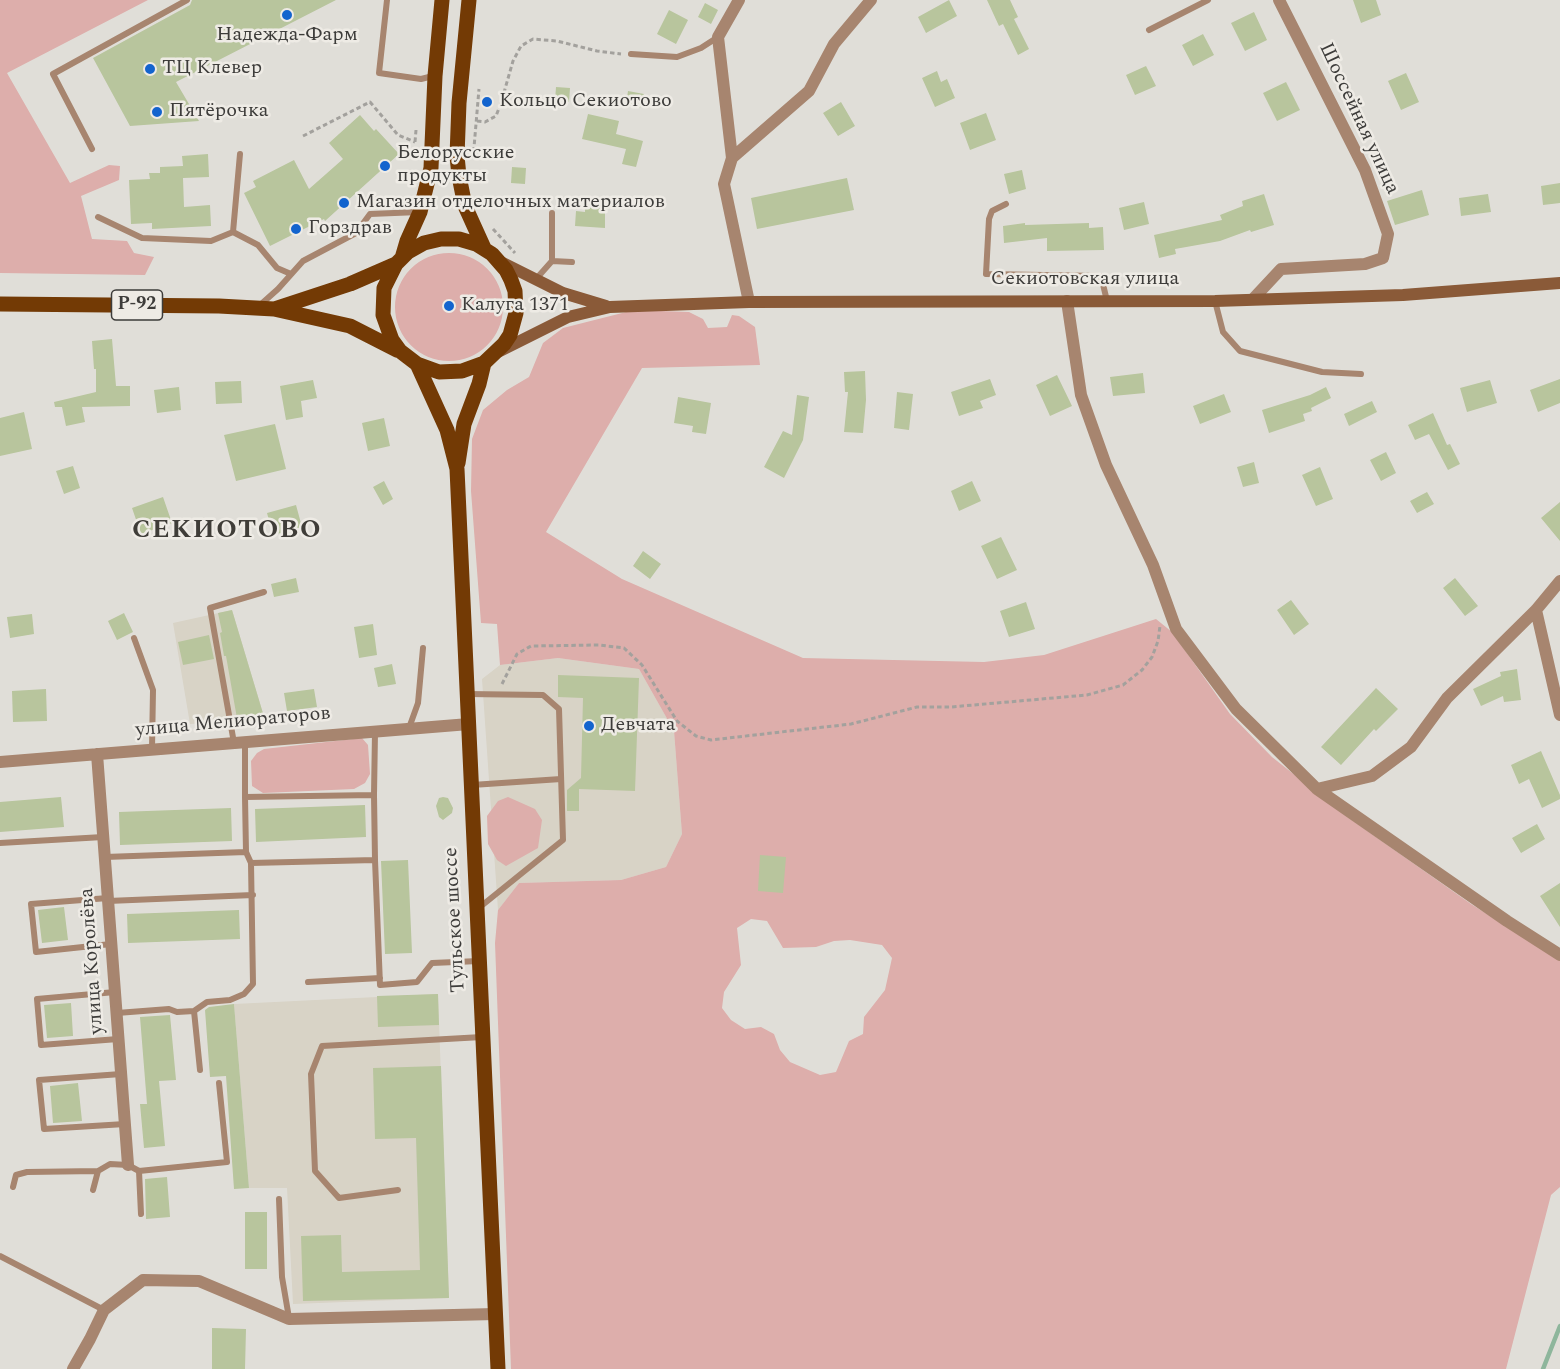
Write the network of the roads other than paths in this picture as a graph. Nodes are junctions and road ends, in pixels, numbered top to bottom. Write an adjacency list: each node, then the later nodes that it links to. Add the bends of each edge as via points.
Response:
1 (187, 0): 13 (lane, via 53,74)
2 (387, 0): 12 (lane, via 379,73 421,79)
3 (442, 0): 12 (main road)
4 (470, 0): 21 (main road, via 457,156 465,206)
5 (739, 0): 10 (street)
6 (872, 0): 15 (street, via 834,44 809,91)
7 (1208, 0): 9 (lane)
8 (1279, 0): 29 (street, Шоссейная улица, via 1365,170 1388,234 1383,258 1365,264 1281,269)
9 (1149, 30)
10 (718, 37): 11 (lane, via 677,57); 15 (street)
11 (631, 54)
12 (435, 76): 17 (main road, via 431,168)
13 (92, 149)
14 (240, 154): 20 (lane)
15 (732, 158): 33 (street, via 724,184)
16 (1006, 204): 31 (lane, via 992,211 989,219 986,274 1101,276)
17 (420, 212): 22 (main road); 26 (lane, via 370,214 356,233 303,261)
18 (552, 213): 24 (lane)
19 (98, 217): 20 (lane, via 142,238 211,241)
20 (233, 232): 26 (lane, via 258,245 277,268)
21 (484, 248): 22 (main road, via 459,239 441,239 416,247); 23 (main road)
22 (399, 261): 37 (main road, Р-92, via 350,284); 38 (main road, via 384,288 383,315)
23 (499, 261): 27 (main road); 39 (main road, via 511,280 516,313 510,334)
24 (552, 261): 25 (lane); 27 (lane)
25 (572, 262)
26 (291, 274): 36 (lane)
27 (536, 279): 35 (main road, via 563,293)
28 (1560, 284): 29 (main road, Секиотовская улица, via 1403,295)
29 (1253, 299): 32 (main road, Секиотовская улица)
30 (1067, 301): 31 (main road, Секиотовская улица); 33 (main road, Секиотовская улица); 60 (street, via 1081,395 1106,465 1153,565 1176,629 1236,709)
31 (1107, 301): 32 (main road, Секиотовская улица)
32 (1215, 301): 42 (lane, via 1222,332 1240,351 1322,372)
33 (749, 302): 35 (main road, Секиотовская улица)
34 (0, 304): 36 (main road, Р-92)
35 (610, 307): 39 (main road, via 568,317)
36 (256, 309): 37 (main road, Р-92)
37 (274, 309): 38 (main road, Р-92, via 350,326)
38 (400, 351): 41 (main road)
39 (496, 353): 40 (main road)
40 (484, 363): 41 (main road, via 450,372); 43 (main road, via 464,424)
41 (417, 364): 43 (main road, via 447,430)
42 (1360, 374)
43 (457, 469): 49 (main road, Тульское шоссе)
44 (1560, 581): 46 (street)
45 (264, 592): 54 (lane, via 210,609)
46 (1536, 610): 50 (street); 60 (street, via 1447,698 1411,747 1372,776)
47 (134, 638): 55 (lane, via 153,690)
48 (423, 648): 52 (lane, via 417,703)
49 (467, 694): 51 (main road, Тульское шоссе); 58 (lane, via 543,695 559,709)
50 (1560, 715)
51 (469, 724): 52 (street, улица Мелиораторов); 59 (main road, Тульское шоссе)
52 (409, 729): 53 (street, улица Мелиораторов)
53 (375, 732): 54 (street, улица Мелиораторов); 61 (lane)
54 (239, 742): 55 (street, улица Мелиораторов); 62 (lane)
55 (152, 749): 56 (street, улица Мелиораторов)
56 (97, 754): 57 (street, улица Мелиораторов); 63 (street, улица Королёва)
57 (0, 762)
58 (561, 779): 59 (lane); 71 (lane, via 562,840)
59 (471, 785): 71 (main road, Тульское шоссе)
60 (1317, 789): 73 (street)
61 (374, 795): 62 (lane); 67 (lane)
62 (245, 797): 65 (lane)
63 (103, 837): 64 (lane); 66 (street, улица Королёва)
64 (0, 843)
65 (246, 852): 66 (lane); 68 (lane)
66 (105, 857): 70 (street, улица Королёва)
67 (375, 860): 68 (lane); 75 (lane)
68 (251, 863): 69 (lane)
69 (253, 895): 70 (lane); 78 (lane, via 253,984 244,994 207,1002)
70 (108, 900): 72 (street, улица Королёва); 72 (lane, via 31,904 36,952)
71 (477, 909): 74 (main road, Тульское шоссе)
72 (111, 944): 77 (street, улица Королёва)
73 (1560, 955)
74 (479, 961): 75 (lane, via 432,963 417,982 381,985); 80 (main road, Тульское шоссе)
75 (380, 978): 76 (lane)
76 (308, 982)
77 (115, 992): 79 (street, улица Королёва); 81 (lane, via 37,999 41,1045)
78 (194, 1011): 79 (lane); 82 (lane)
79 (117, 1013): 81 (street, улица Королёва)
80 (483, 1037): 90 (lane, via 322,1046 311,1074 315,1171 339,1198); 95 (main road, Тульское шоссе)
81 (119, 1040): 83 (street, улица Королёва)
82 (200, 1070)
83 (122, 1074): 85 (street, улица Королёва); 85 (lane, via 39,1080 44,1129)
84 (219, 1083): 86 (lane, via 227,1162)
85 (125, 1124): 86 (street, улица Королёва)
86 (134, 1168): 87 (lane, via 110,1164); 92 (lane)
87 (98, 1171): 88 (lane, via 27,1172 16,1175); 89 (lane)
88 (13, 1187)
89 (93, 1190)
90 (398, 1190)
91 (279, 1199): 96 (lane, via 282,1277)
92 (141, 1214)
93 (0, 1256): 94 (lane)
94 (104, 1310): 96 (street, via 143,1280 199,1281); 97 (street)
95 (495, 1314): 96 (street); 98 (main road, Тульское шоссе)
96 (289, 1318)
97 (73, 1369)
98 (498, 1369)

